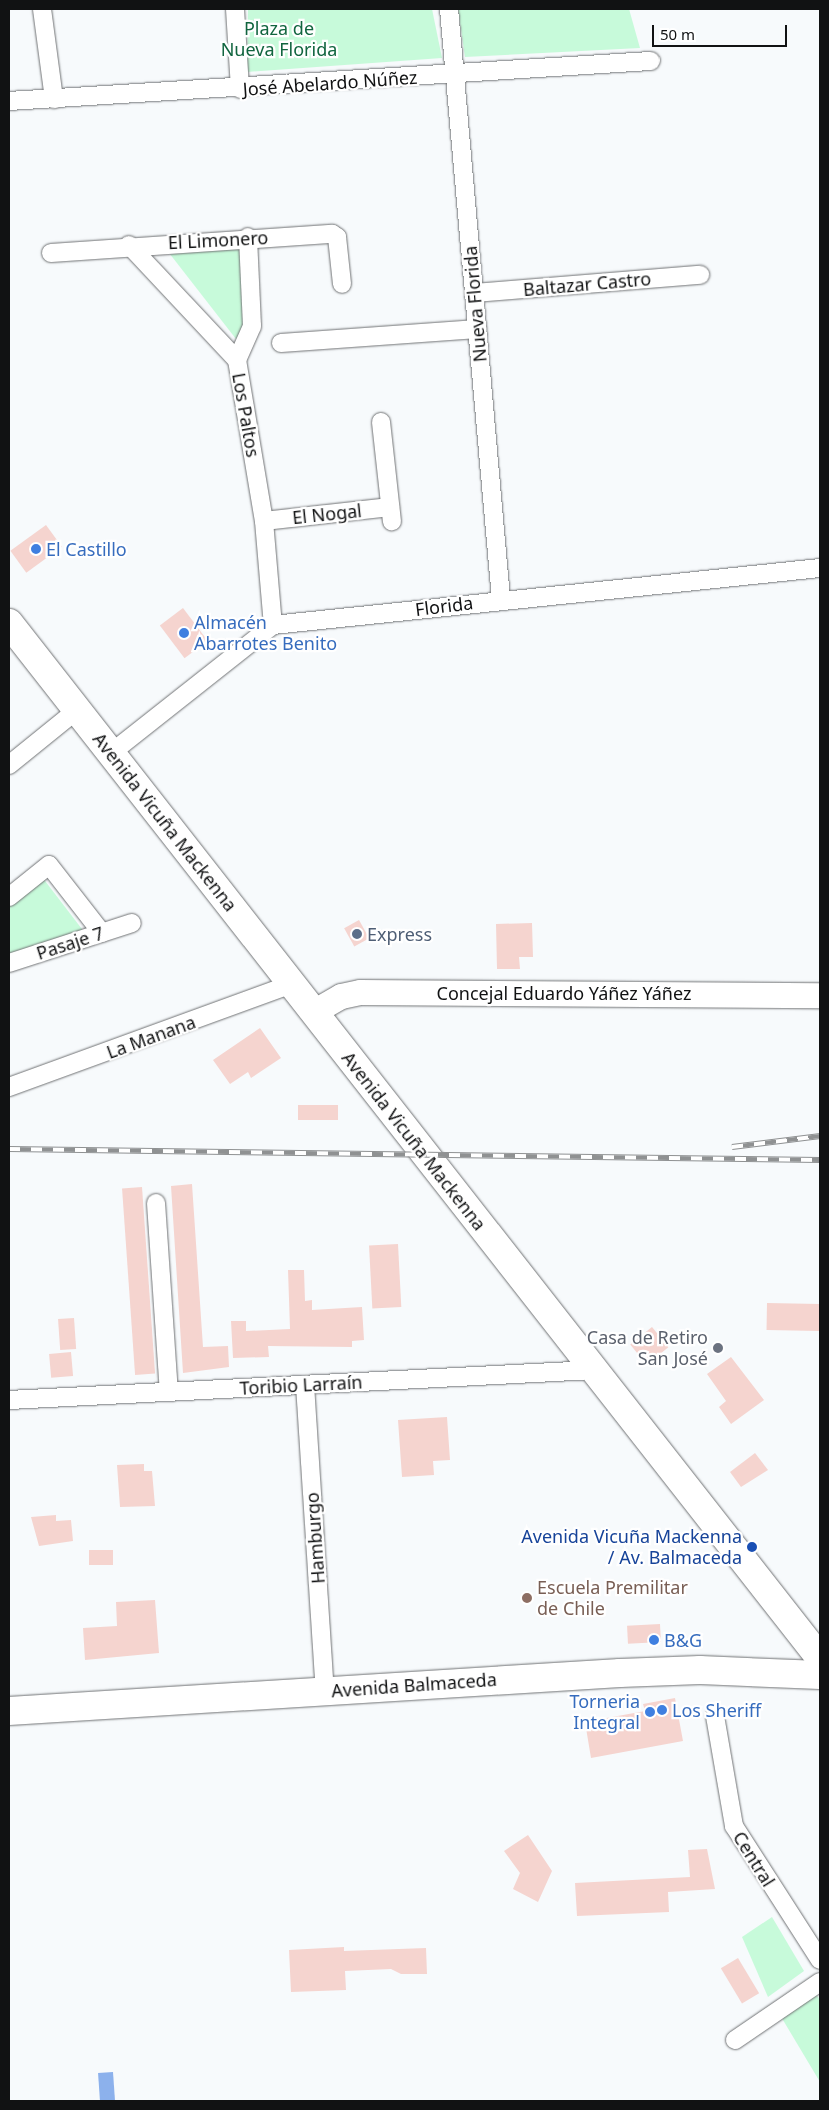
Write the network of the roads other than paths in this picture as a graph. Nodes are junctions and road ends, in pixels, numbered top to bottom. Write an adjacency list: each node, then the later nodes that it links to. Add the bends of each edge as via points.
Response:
1 (42, 9): 7 (street)
2 (235, 9): 6 (street)
3 (449, 9): 5 (street, Nueva Florida)
4 (651, 61): 5 (street, José Abelardo Núñez)
5 (454, 75): 6 (street, José Abelardo Núñez); 14 (street, Nueva Florida)
6 (240, 89): 7 (street, José Abelardo Núñez)
7 (54, 99): 8 (street, José Abelardo Núñez)
8 (9, 101)
9 (248, 237): 10 (street, El Limonero); 13 (street, El Limonero, via 332,234 338,237); 17 (street, via 252,326)
10 (130, 245): 11 (street, El Limonero); 17 (street, Los Paltos)
11 (51, 253)
12 (700, 275): 14 (street, Baltazar Castro)
13 (342, 284)
14 (474, 293): 15 (street, Nueva Florida)
15 (478, 330): 16 (street); 21 (street, Nueva Florida)
16 (281, 342)
17 (237, 360): 19 (street, Los Paltos)
18 (380, 422): 19 (street, El Nogal, via 391,514)
19 (264, 521): 23 (street, Los Paltos)
20 (820, 568): 21 (street, Florida)
21 (501, 599): 23 (street, Florida)
22 (9, 623): 24 (main road, Avenida Vicuña Mackenna)
23 (273, 626): 25 (street)
24 (77, 710): 25 (main road, Avenida Vicuña Mackenna); 26 (street)
25 (111, 753): 31 (main road, Avenida Vicuña Mackenna)
26 (9, 765)
27 (9, 897): 29 (street, via 49,865)
28 (132, 923): 29 (street, Pasaje 7)
29 (102, 932): 30 (street, Pasaje 7)
30 (9, 963)
31 (292, 984): 33 (main road, Avenida Vicuña Mackenna); 34 (street, La Manana)
32 (820, 995): 33 (street, Concejal Eduardo Yáñez Yáñez, via 360,992 341,996)
33 (313, 1012): 36 (main road, Avenida Vicuña Mackenna)
34 (9, 1087)
35 (156, 1203): 38 (street)
36 (594, 1370): 37 (street, Toribio Larraín); 40 (main road, Avenida Vicuña Mackenna)
37 (305, 1385): 38 (street, Toribio Larraín); 42 (street, Hamburgo)
38 (169, 1392): 39 (street, Toribio Larraín)
39 (9, 1400)
40 (820, 1658)
41 (820, 1675): 42 (main road, Avenida Balmaceda, via 700,1670)
42 (325, 1691): 43 (main road, Avenida Balmaceda)
43 (9, 1711)
44 (716, 1716): 45 (street, Central, via 734,1826)
45 (820, 1960)
46 (820, 1982): 47 (street)
47 (736, 2040)

